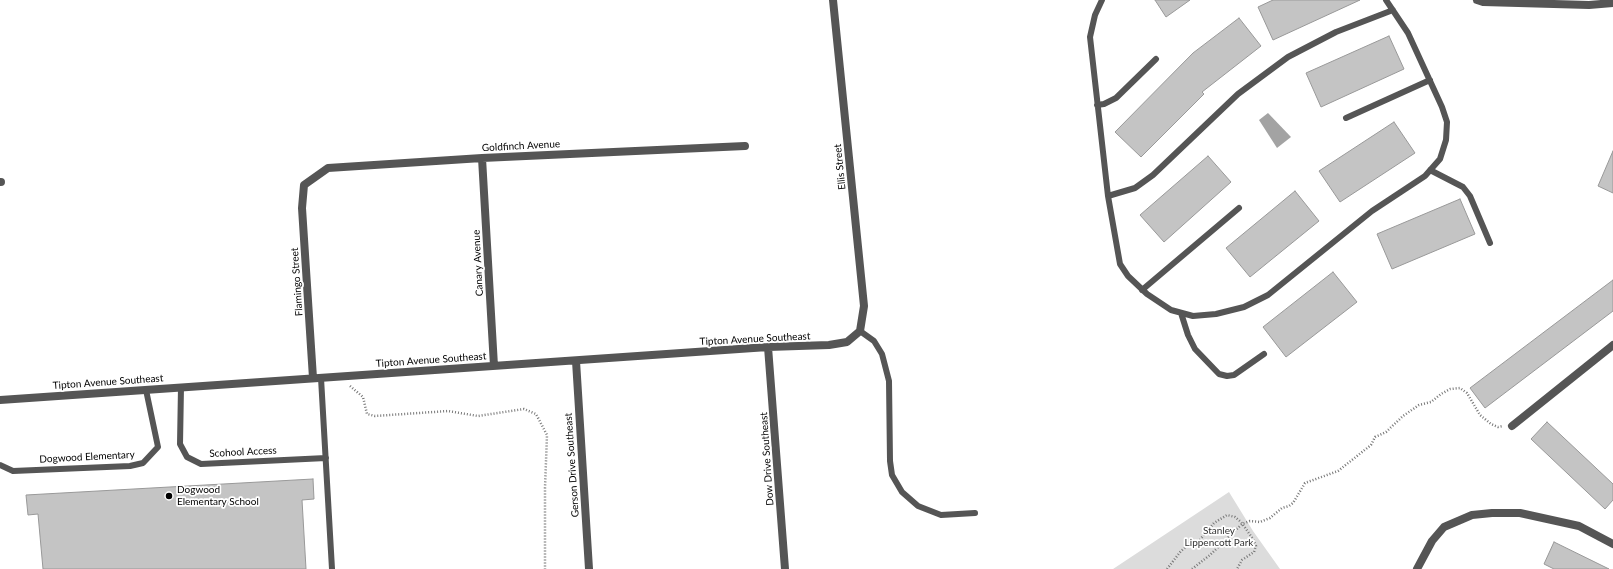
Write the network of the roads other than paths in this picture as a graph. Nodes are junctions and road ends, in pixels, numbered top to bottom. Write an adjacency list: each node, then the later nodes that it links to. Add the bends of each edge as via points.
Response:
1 (833, 0): 20 (street, Ellis Street, via 864,306)
2 (1102, 0): 9 (lane, via 1095,15 1090,37)
3 (1386, 0): 6 (lane)
4 (1477, 0): 5 (street)
5 (1613, 4)
6 (1393, 10): 8 (lane, via 1408,32); 15 (lane, via 1336,32 1288,57 1238,94 1153,175 1135,188)
7 (1156, 59): 9 (lane, via 1116,98)
8 (1430, 80): 10 (lane); 13 (lane, via 1447,122 1446,140 1440,159)
9 (1097, 105): 15 (lane)
10 (1346, 118)
11 (745, 146): 12 (street, Goldfinch Avenue)
12 (482, 158): 14 (street, Goldfinch Avenue, via 328,168); 25 (street, Canary Avenue)
13 (1430, 170): 17 (lane, via 1463,188 1470,196); 19 (lane, via 1426,176 1372,211 1268,295 1244,307 1216,314 1193,316)
14 (304, 185): 26 (street, Flamingo Street, via 302,208)
15 (1108, 196): 18 (lane, via 1120,264)
16 (1239, 208): 18 (lane)
17 (1490, 244)
18 (1142, 290): 19 (lane, via 1171,310)
19 (1181, 313): 23 (lane, via 1195,349 1219,374 1234,375)
20 (860, 331): 22 (street, Tipton Avenue Southeast, via 847,342); 33 (lane, via 874,342 882,354 889,381 892,475 902,492 918,506 941,515)
21 (1613, 345): 30 (street)
22 (768, 347): 24 (street, Tipton Avenue Southeast); 37 (street, Dow Drive Southeast)
23 (1264, 354)
24 (576, 360): 25 (street, Tipton Avenue Southeast); 36 (street, Gerson Drive Southeast)
25 (494, 366): 26 (street, Tipton Avenue Southeast)
26 (317, 378): 27 (street, Tipton Avenue Southeast); 31 (lane)
27 (181, 387): 28 (street, Tipton Avenue Southeast); 31 (lane, Scohool Access, via 180,444 187,457 201,464)
28 (146, 390): 29 (street, Tipton Avenue Southeast); 32 (lane, Dogwood Elementary, via 158,447 144,464 13,471)
29 (0, 400)
30 (1512, 426)
31 (326, 458): 35 (lane)
32 (0, 465)
33 (974, 513)
34 (1613, 544): 38 (street, via 1580,526 1520,513 1492,513 1472,516 1444,527 1432,541)
35 (332, 569)
36 (589, 569)
37 (785, 569)
38 (1417, 569)

